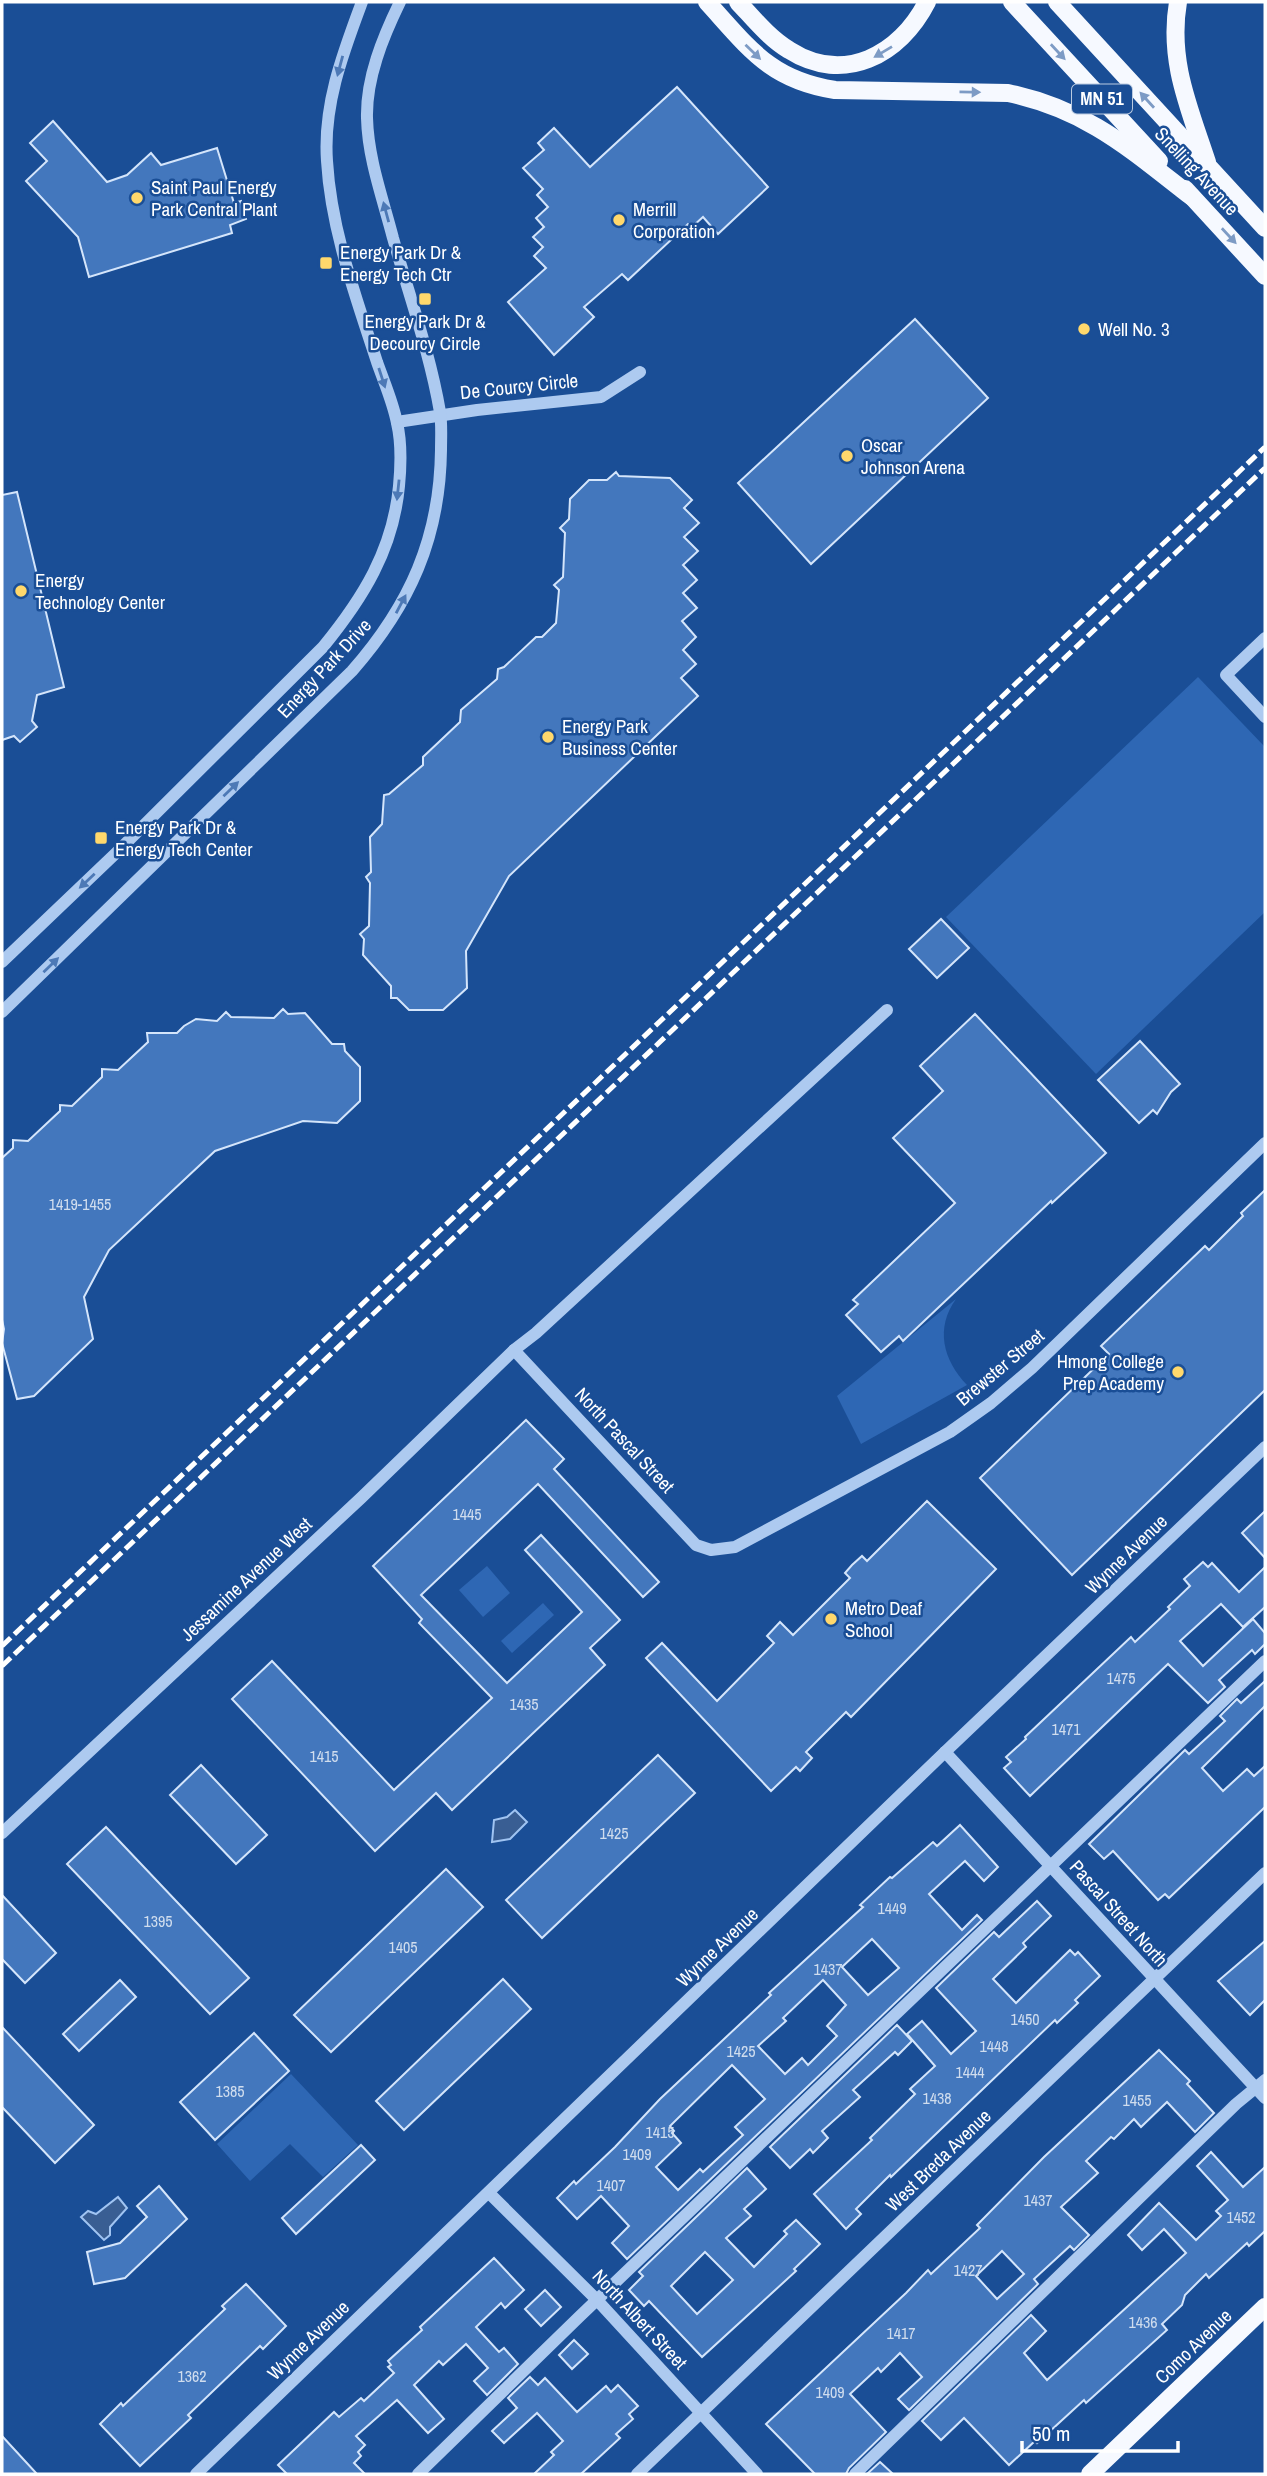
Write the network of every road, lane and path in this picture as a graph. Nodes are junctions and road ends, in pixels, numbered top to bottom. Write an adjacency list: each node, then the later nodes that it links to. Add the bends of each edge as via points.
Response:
1 (362, 2): 15 (street, Energy Park Drive, one-way to 15, via 329,106 327,161 336,224 353,290)
2 (400, 2): 14 (street, Energy Park Drive, one-way to 2, via 380,191 367,117 372,76)
3 (707, 2): 10 (main road, one-way to 10, via 764,63 787,77 835,90 1008,93 1031,98 1098,126)
4 (738, 2): 5 (main road, one-way to 4, via 895,44 869,60 846,65 805,59 788,50)
5 (927, 2)
6 (1012, 2): 10 (main road, Snelling Avenue / MN 51, one-way to 10)
7 (1056, 2): 9 (main road, Snelling Avenue / MN 51, one-way to 7)
8 (1178, 2): 9 (main road, via 1175,56)
9 (1209, 169): 11 (main road, Snelling Avenue / MN 51)
10 (1192, 197): 12 (main road, Snelling Avenue / MN 51, one-way to 12)
11 (1265, 228)
12 (1265, 276)
13 (640, 372): 14 (street, De Courcy Circle, via 601,397)
14 (441, 415): 15 (street, De Courcy Circle); 20 (street, Energy Park Drive, one-way to 14, via 352,671 387,629 413,582 429,538 441,471)
15 (397, 422): 18 (street, Energy Park Drive, one-way to 18, via 401,459 389,541 347,618 323,647)
16 (1265, 638): 17 (street, via 1226,675)
17 (1265, 717)
18 (2, 962)
19 (887, 1010): 22 (street, Jessamine Avenue West)
20 (2, 1012)
21 (1265, 1143): 24 (street, Brewster Street, via 991,1404 950,1432 736,1547)
22 (514, 1350): 24 (street, North Pascal Street, via 696,1545); 27 (street, Jessamine Avenue West)
23 (1265, 1447): 26 (street, Wynne Avenue)
24 (711, 1550)
25 (1265, 1661): 28 (street)
26 (945, 1752): 28 (street, Pascal Street North); 33 (street, Wynne Avenue)
27 (2, 1833)
28 (1050, 1866): 30 (street, Pascal Street North); 34 (street)
29 (1265, 1873): 30 (street, West Breda Avenue)
30 (1154, 1980): 31 (street, Pascal Street North); 36 (street, West Breda Avenue)
31 (1260, 2084): 32 (street, Pascal Street North); 41 (street)
32 (1265, 2098)
33 (489, 2193): 34 (street, North Albert Street); 37 (street, Wynne Avenue)
34 (597, 2300): 36 (street, North Albert Street); 38 (street)
35 (1265, 2306): 42 (main road, Como Avenue)
36 (701, 2412): 39 (street, West Breda Avenue); 40 (street, North Albert Street)
37 (196, 2474)
38 (418, 2474)
39 (637, 2474)
40 (757, 2474)
41 (855, 2474)
42 (1090, 2474)

